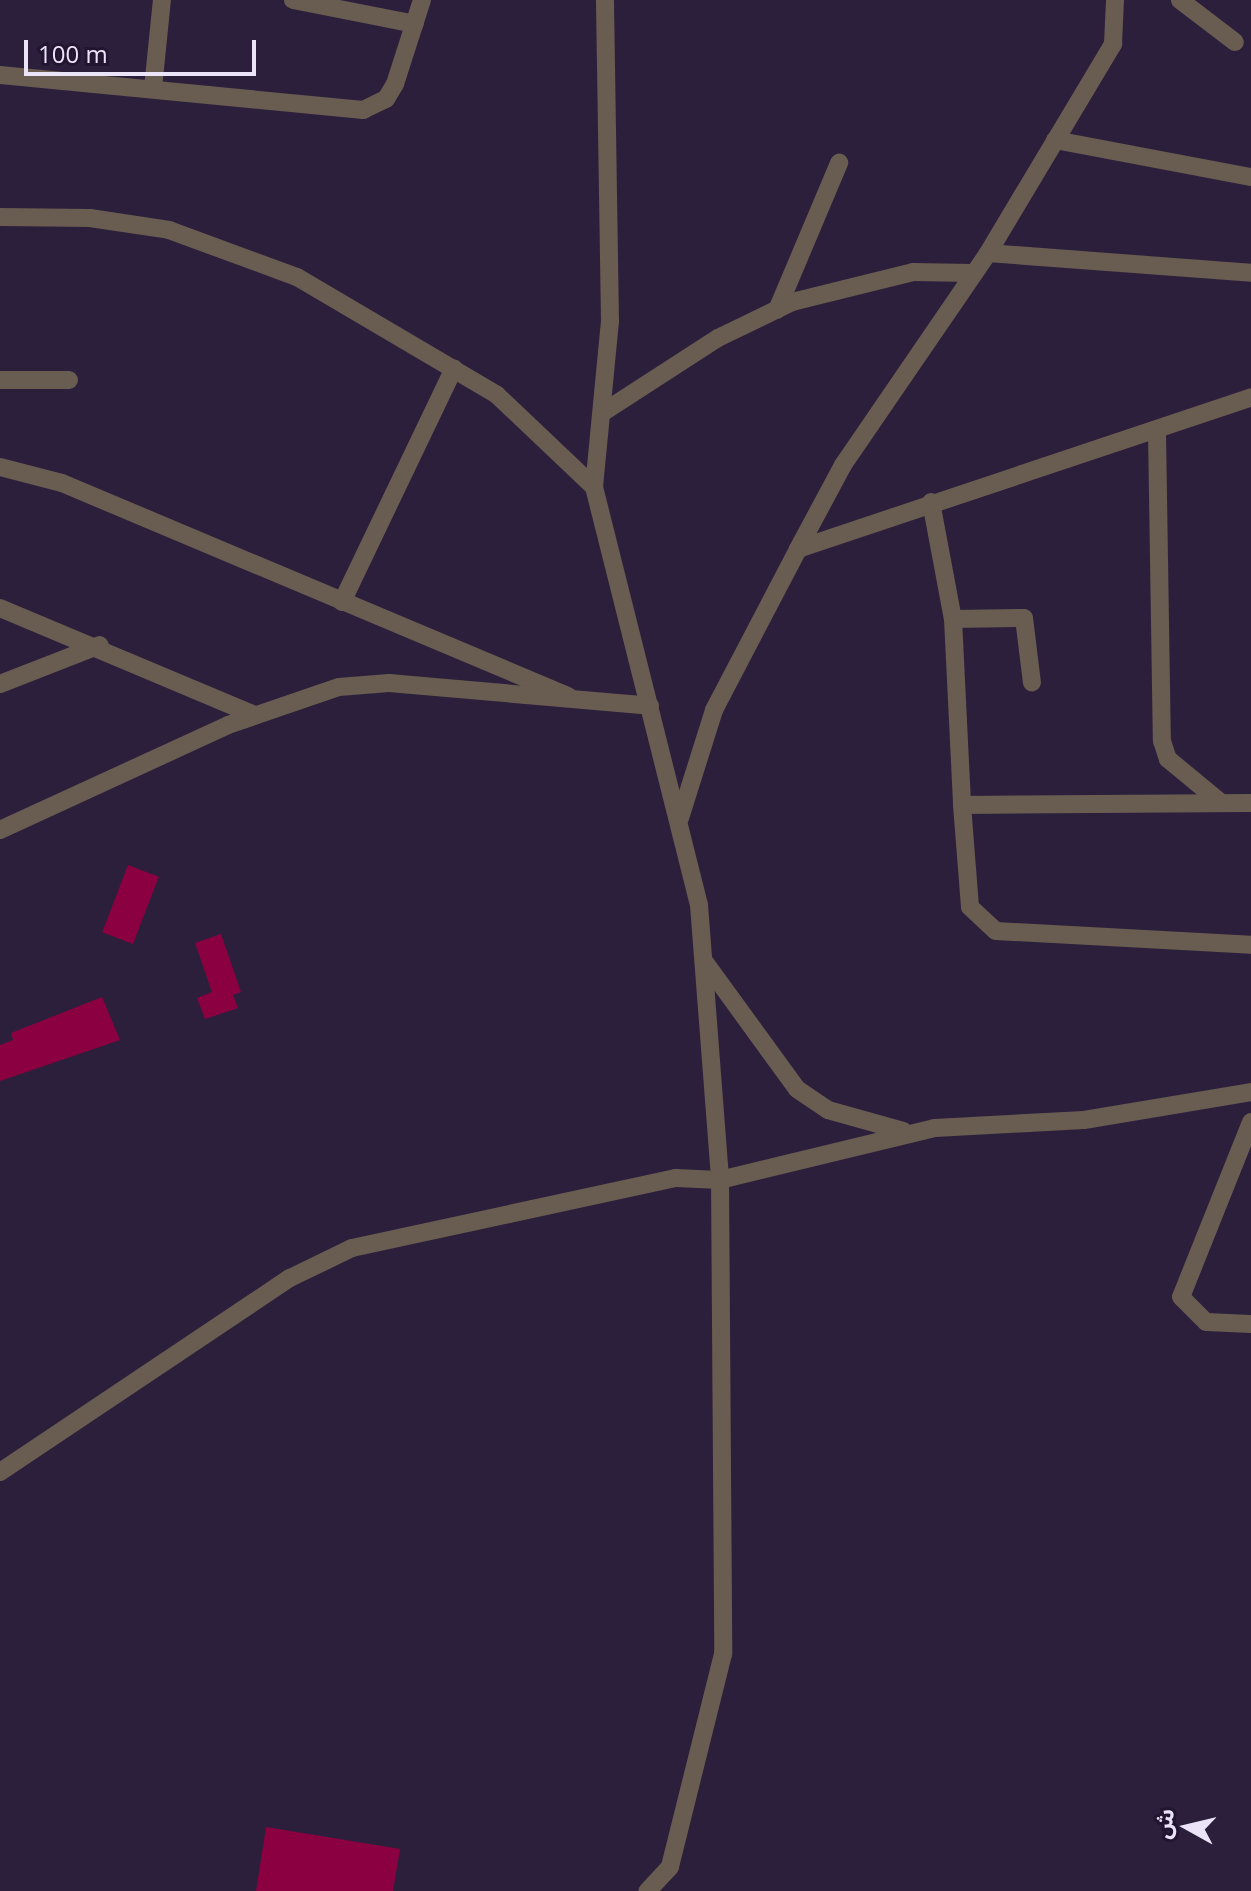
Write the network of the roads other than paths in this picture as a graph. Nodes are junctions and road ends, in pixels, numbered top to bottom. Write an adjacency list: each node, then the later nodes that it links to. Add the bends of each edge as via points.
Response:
1 (162, 0): 10 (street)
2 (293, 0): 7 (street)
3 (422, 0): 7 (street)
4 (605, 0): 23 (street, via 611,215)
5 (1115, 0): 11 (street, via 1113,44)
6 (1180, 0): 8 (street)
7 (415, 24): 10 (street, via 386,99 363,110)
8 (1235, 42)
9 (0, 75): 10 (street)
10 (153, 88)
11 (1055, 140): 13 (street); 15 (street)
12 (839, 163): 18 (street)
13 (1251, 177)
14 (0, 217): 19 (street, via 126,222 212,243 297,277)
15 (988, 253): 16 (street); 17 (street)
16 (972, 273): 18 (street, via 913,272); 28 (street, via 843,465)
17 (1251, 273)
18 (777, 310): 23 (street, via 661,372)
19 (454, 368): 26 (street, via 532,423); 29 (street)
20 (0, 380): 21 (street)
21 (69, 380)
22 (1251, 397): 24 (street)
23 (602, 413): 26 (street)
24 (1157, 432): 27 (street); 38 (street, via 1162,741 1168,759)
25 (0, 467): 29 (street, via 62,483)
26 (594, 487): 36 (street)
27 (931, 502): 28 (street); 31 (street)
28 (798, 549): 41 (street, via 714,710)
29 (342, 602): 35 (street)
30 (0, 608): 32 (street)
31 (953, 619): 33 (street, via 1024,618); 40 (street)
32 (100, 645): 34 (street); 37 (street)
33 (1032, 683)
34 (0, 684)
35 (582, 702): 36 (street); 37 (street, via 368,683)
36 (650, 706): 41 (street)
37 (255, 715): 42 (street)
38 (1219, 801): 39 (street); 40 (street)
39 (1251, 803)
40 (962, 805): 43 (street, via 970,907 996,931)
41 (680, 818): 44 (street)
42 (0, 830)
43 (1251, 945)
44 (704, 960): 47 (street, via 797,1089 828,1110); 48 (street)
45 (1251, 1092): 47 (street, via 1084,1120)
46 (1251, 1122): 49 (street, via 1181,1297 1206,1322)
47 (910, 1132): 48 (street)
48 (720, 1180): 50 (street, via 676,1178 352,1248 290,1278); 51 (street, via 723,1654 670,1867)
49 (1251, 1324)
50 (0, 1472)
51 (648, 1891)

